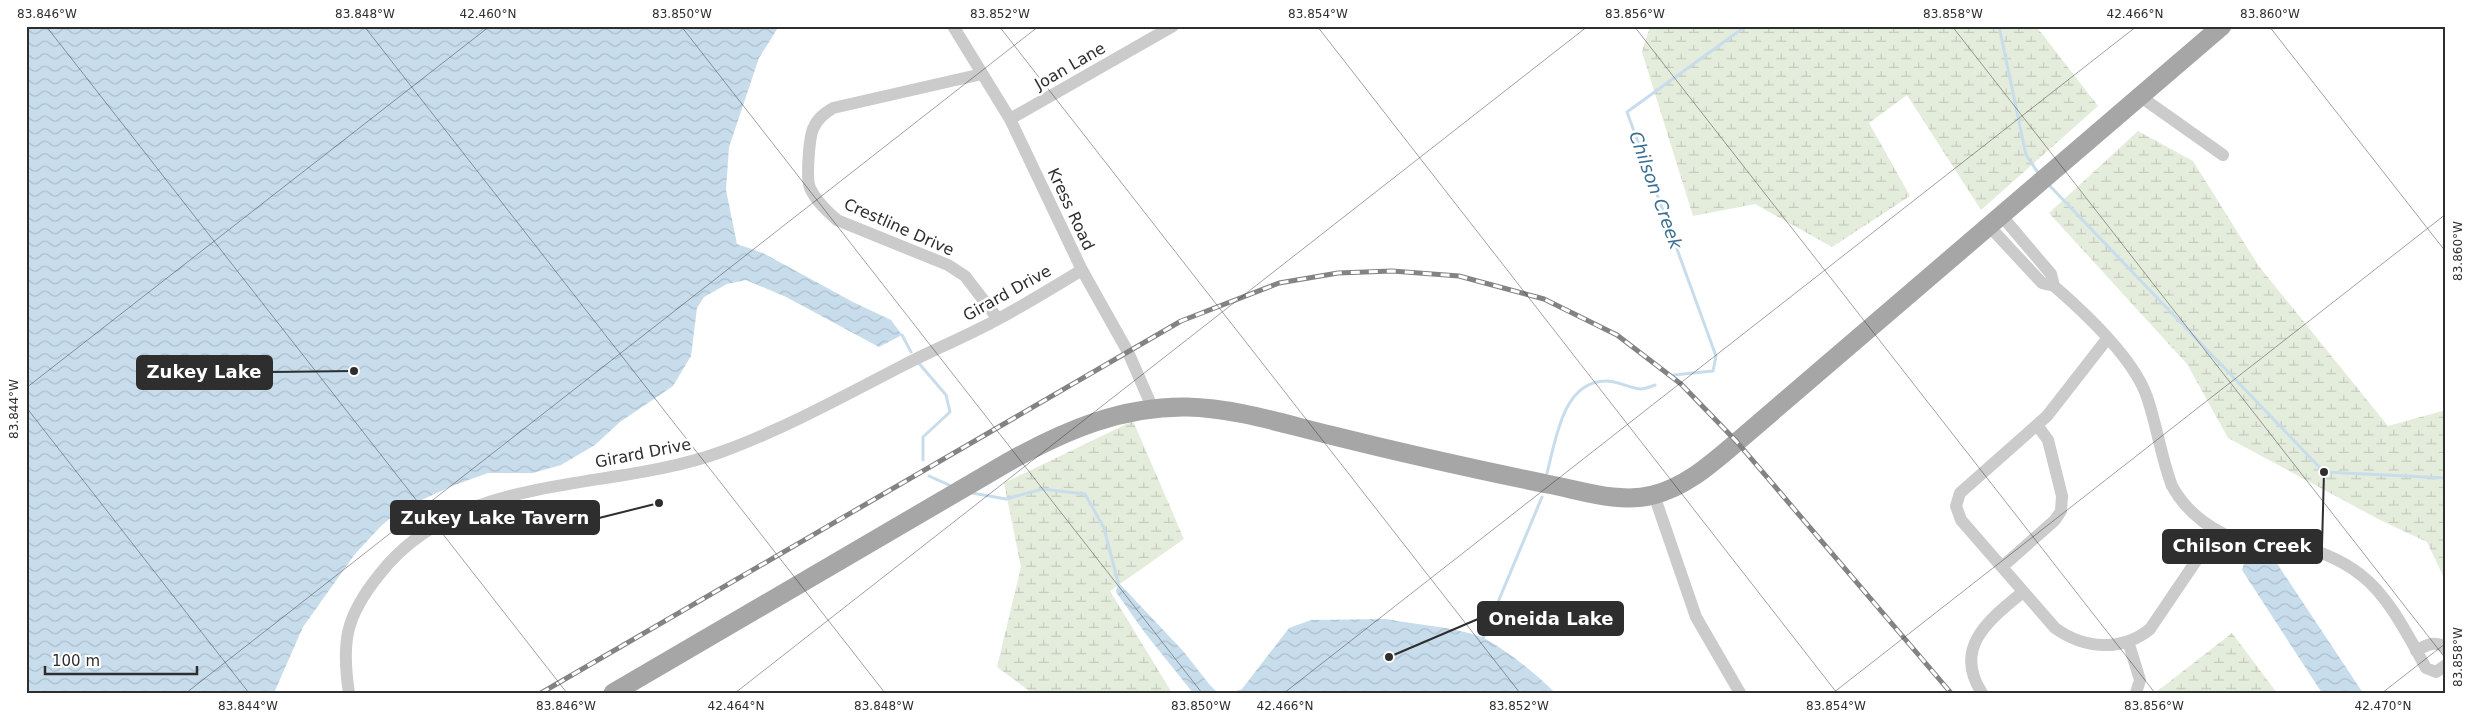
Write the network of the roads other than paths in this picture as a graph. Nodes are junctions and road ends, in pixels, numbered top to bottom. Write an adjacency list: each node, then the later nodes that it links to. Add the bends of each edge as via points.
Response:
1 (953, 26): 4 (street, Kress Road)
2 (1173, 26): 6 (street, Joan Lane)
3 (2222, 26): 5 (main road)
4 (982, 74): 6 (street, Kress Road); 10 (street, Crestline Drive, via 833,108 813,127 809,185 824,208 837,220 948,265 965,276)
5 (2141, 96): 7 (street); 8 (main road)
6 (1010, 119): 9 (street, Kress Road)
7 (2223, 155)
8 (1995, 221): 11 (street, via 2051,274 2054,286 2084,312); 14 (main road, via 1701,472)
9 (1082, 270): 10 (street, Girard Drive); 12 (street, Kress Road, via 1128,352)
10 (998, 319): 22 (street, Girard Drive, via 830,403 722,452 675,466 524,494 468,509 431,526 387,563 367,589 350,622 344,647)
11 (2107, 339): 13 (street); 15 (street, via 2141,382 2168,474 2178,496 2193,513)
12 (1153, 409): 14 (main road, via 1188,407 1231,412 1452,465 1596,495); 23 (main road, via 1094,421 1034,448)
13 (2037, 425): 16 (street, via 2048,440 2063,504 2055,520); 16 (street, via 1960,493 1956,506 1960,520)
14 (1654, 495): 24 (street, via 1696,617)
15 (2217, 530): 18 (street, via 2150,629); 20 (street, via 2245,541 2302,547 2348,566 2366,578 2383,598)
16 (2002, 568): 17 (street)
17 (2023, 592): 18 (street, via 2055,628 2069,638 2102,646); 25 (street, via 1985,624 1976,639 1971,665)
18 (2128, 641): 26 (street, via 2140,680)
19 (2446, 649): 20 (street, via 2432,644)
20 (2416, 651): 21 (street, via 2430,671 2441,670)
21 (2446, 664)
22 (348, 693)
23 (613, 693)
24 (1740, 693)
25 (1982, 693)
26 (2136, 693)

